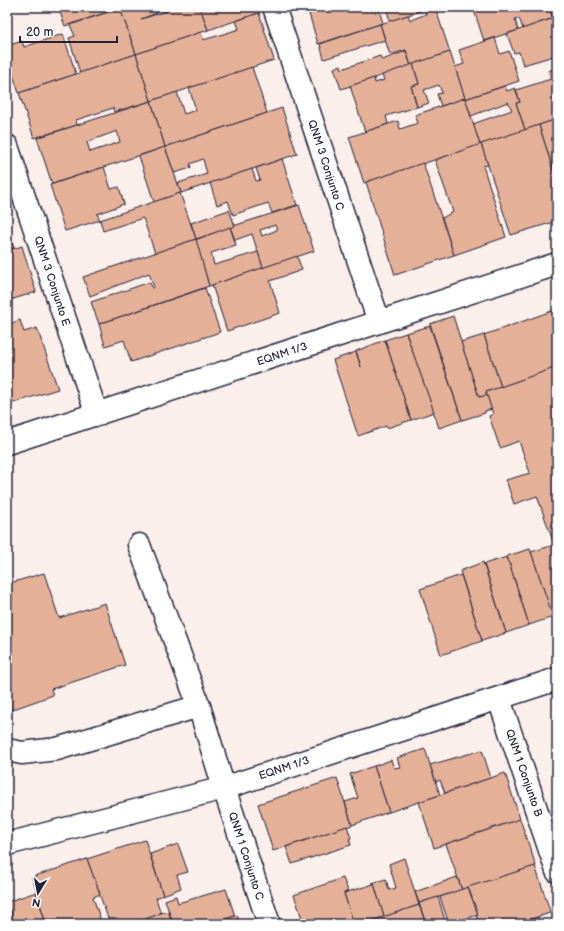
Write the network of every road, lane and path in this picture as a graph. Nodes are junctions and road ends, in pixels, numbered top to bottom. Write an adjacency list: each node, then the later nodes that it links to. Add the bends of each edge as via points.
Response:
1 (274, 7): 4 (street, QNM 3 Conjunto C)
2 (7, 146): 5 (street, QNM 3 Conjunto E)
3 (557, 264): 4 (street, EQNM 1/3)
4 (379, 322): 5 (street, EQNM 1/3)
5 (97, 415): 6 (street, EQNM 1/3)
6 (7, 443)
7 (139, 545): 10 (street, QNM 1 Conjunto C)
8 (557, 679): 9 (street, EQNM 1/3)
9 (499, 699): 12 (street, EQNM 1/3); 14 (street, QNM 1 Conjunto B)
10 (199, 706): 11 (street, via 57,749 22,753); 12 (street, QNM 1 Conjunto C)
11 (7, 750)
12 (224, 788): 13 (street, EQNM 1/3); 15 (street, QNM 1 Conjunto C)
13 (7, 844)
14 (557, 870)
15 (269, 924)

